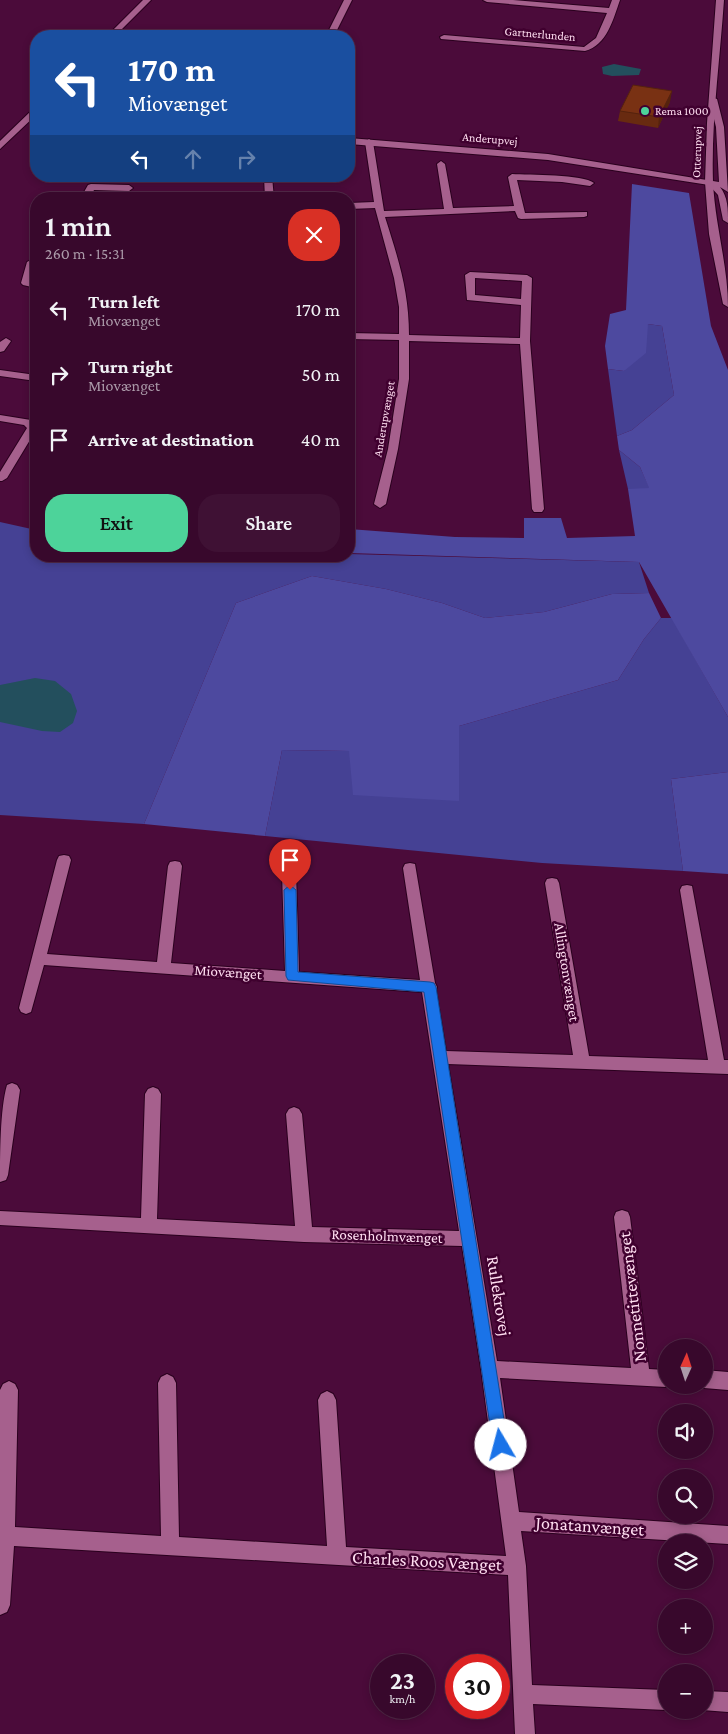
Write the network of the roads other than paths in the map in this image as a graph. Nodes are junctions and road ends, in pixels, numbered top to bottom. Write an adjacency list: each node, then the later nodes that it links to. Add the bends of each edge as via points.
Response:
1 (147, 0): 7 (street)
2 (348, 0): 8 (street)
3 (487, 0): 6 (street, Gartnerlunden)
4 (616, 0): 6 (street, Gartnerlunden)
5 (720, 0): 10 (street, Otterupvej)
6 (612, 11): 9 (street, Gartnerlunden, via 595,45 585,49)
7 (117, 30)
8 (333, 30)
9 (444, 37)
10 (713, 99): 17 (street, Otterupvej); 20 (street, via 720,127)
11 (30, 122): 14 (street)
12 (355, 141): 13 (street, Anderupvej)
13 (369, 142): 16 (street, Anderupvej, via 516,154); 25 (street, Anderupvænget)
14 (0, 146)
15 (441, 164): 26 (street)
16 (628, 170): 17 (street, Anderupvej); 22 (street, Anderupvej)
17 (709, 182): 20 (street); 22 (street, Otterupvej)
18 (590, 183): 24 (street, via 512,177)
19 (128, 188): 21 (street, via 92,187)
20 (726, 190): 22 (street, Anderupvej); 28 (street)
21 (89, 192)
22 (710, 192): 32 (street, Otterupvej, via 714,234)
23 (355, 207): 25 (street)
24 (519, 208): 26 (street); 27 (street, via 521,216)
25 (379, 209): 26 (street); 34 (street, Anderupvænget, via 399,278 404,306)
26 (449, 210)
27 (584, 214)
28 (728, 220)
29 (30, 269): 30 (street, via 26,284)
30 (30, 284)
31 (526, 302): 31 (street, via 527,278 470,275 470,298); 35 (street)
32 (728, 304)
33 (355, 336): 34 (street)
34 (404, 337): 35 (street); 42 (street, Anderupvænget, via 404,379 394,449)
35 (525, 342): 43 (street)
36 (0, 373): 37 (street)
37 (30, 377)
38 (0, 418): 39 (street)
39 (30, 425)
40 (30, 431): 41 (street)
41 (2, 478)
42 (380, 504)
43 (538, 509)
44 (64, 860): 50 (street)
45 (175, 866): 51 (street)
46 (410, 868): 53 (street, Rullekrovej)
47 (289, 872): 52 (street)
48 (552, 884): 56 (street, Allingtonvænget)
49 (687, 890): 57 (street)
50 (39, 959): 51 (street, Miovænget); 54 (street)
51 (163, 968): 52 (street, Miovænget)
52 (292, 976): 53 (street, Miovænget)
53 (430, 987): 55 (street, Rullekrovej)
54 (26, 1008)
55 (440, 1057): 56 (street); 66 (street, Rullekrovej)
56 (582, 1061): 57 (street)
57 (723, 1066)
58 (12, 1090): 61 (street)
59 (153, 1094): 64 (street)
60 (294, 1114): 65 (street)
61 (0, 1175)
62 (622, 1217): 68 (street, Nonnetittevænget)
63 (0, 1218): 64 (street, Rosenholmvænget)
64 (149, 1226): 65 (street, Rosenholmvænget)
65 (304, 1234): 66 (street, Rosenholmvænget)
66 (469, 1239): 67 (street, Rullekrovej)
67 (490, 1369): 68 (street, Nonnetittevænget); 75 (street, Rullekrovej)
68 (641, 1376): 69 (street, Nonnetittevænget)
69 (658, 1377)
70 (713, 1380): 71 (street)
71 (728, 1381)
72 (167, 1383): 78 (street)
73 (9, 1390): 77 (street)
74 (327, 1400): 79 (street, Charles Roos Vænget)
75 (511, 1521): 76 (street, Jonatanvænget); 80 (street, Rullekrovej)
76 (728, 1535)
77 (6, 1536): 78 (street, Charles Roos Vænget); 81 (street)
78 (170, 1546): 79 (street, Charles Roos Vænget)
79 (337, 1556): 80 (street, Charles Roos Vænget)
80 (517, 1566): 82 (street, Rullekrovej)
81 (0, 1606)
82 (524, 1694): 83 (street); 86 (street, Rullekrovej)
83 (658, 1700)
84 (713, 1701): 85 (street)
85 (728, 1702)
86 (525, 1734)

